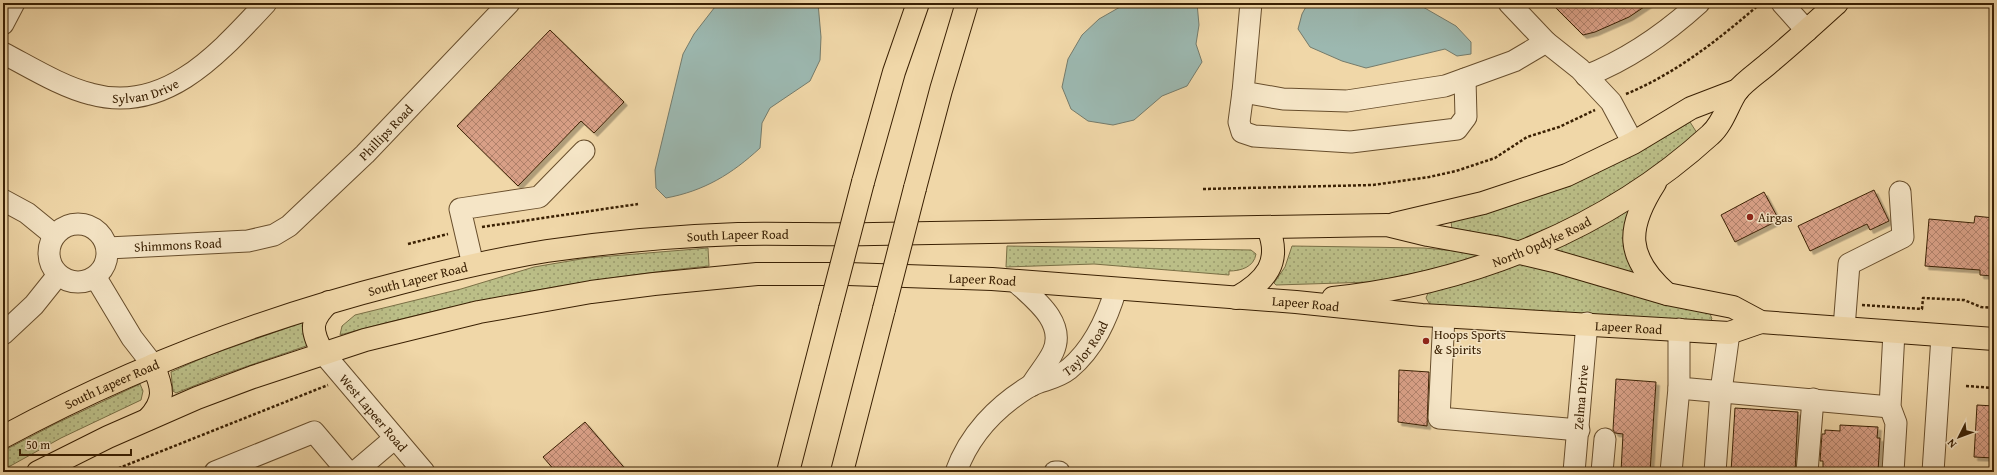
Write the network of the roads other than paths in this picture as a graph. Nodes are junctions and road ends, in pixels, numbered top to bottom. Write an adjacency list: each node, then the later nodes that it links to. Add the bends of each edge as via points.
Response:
1 (14, 3): 11 (street)
2 (266, 3): 14 (street, Sylvan Drive, via 214,56 179,83 159,92 121,99 91,94 46,76)
3 (509, 3): 28 (street, Phillips Road, via 366,154 289,226 274,235)
4 (918, 3): 66 (main road, bridge, via 894,72 863,182)
5 (967, 3): 67 (main road, bridge, via 941,90)
6 (1251, 3): 18 (street)
7 (1509, 3): 13 (street)
8 (1698, 3): 15 (street, via 1656,38 1604,69)
9 (1782, 3): 12 (street)
10 (1837, 3): 12 (main road, North Opdyke Road)
11 (3, 24)
12 (1807, 31): 17 (main road, North Opdyke Road)
13 (1546, 42): 15 (street); 16 (street, via 1514,61)
14 (3, 53)
15 (1586, 76): 19 (street, via 1611,102)
16 (1465, 79): 18 (street, via 1445,86 1347,101 1283,99); 18 (street, via 1466,117 1457,129 1351,142 1254,136 1242,132 1239,122)
17 (1738, 90): 19 (main road, North Opdyke Road, via 1691,108); 21 (main road, North Opdyke Road, via 1712,133)
18 (1243, 92)
19 (1633, 143): 24 (main road, North Opdyke Road, via 1567,175 1512,195)
20 (584, 151): 31 (street, via 539,197 460,209)
21 (1659, 177): 30 (main road, North Opdyke Road, via 1570,231); 36 (main road, via 1638,212 1634,241 1637,256 1644,270)
22 (1900, 192): 43 (street, via 1903,236 1849,264)
23 (3, 200): 27 (street, via 27,213)
24 (1387, 225): 25 (main road, Lapeer Road); 30 (main road, Lapeer Road)
25 (1268, 228): 26 (main road, Lapeer Road); 37 (main road, via 1272,238 1274,260 1260,281)
26 (860, 234): 31 (main road, South Lapeer Road, via 739,234 614,242)
27 (54, 235): 29 (street, via 69,225 87,224 101,234); 32 (street, via 49,248 50,262)
28 (248, 241): 29 (street, Shimmons Road)
29 (108, 248): 33 (street, via 107,264)
30 (1519, 252): 36 (main road, Lapeer Road); 39 (main road, North Opdyke Road, via 1465,272 1420,284 1383,292)
31 (473, 265): 38 (main road, South Lapeer Road)
32 (58, 275): 33 (street, via 70,282 84,283); 47 (street, via 34,305)
33 (96, 278): 51 (street, via 132,338)
34 (1015, 281): 35 (main road, Lapeer Road); 50 (main road, Lapeer Road, via 848,274 757,274 654,284 591,292 479,312); 52 (street, Taylor Road, via 1046,312 1055,330 1054,351)
35 (1116, 289): 37 (main road, Lapeer Road); 52 (street, Taylor Road, via 1102,327 1084,353 1055,379)
36 (1666, 294): 41 (main road, Lapeer Road, via 1733,308)
37 (1236, 298): 39 (main road, Lapeer Road)
38 (329, 302): 50 (main road, via 315,320 313,331); 51 (main road, South Lapeer Road, via 245,329)
39 (1296, 302): 40 (main road, Lapeer Road)
40 (1444, 316): 42 (main road, Lapeer Road); 58 (street, via 1439,418)
41 (1761, 322): 43 (main road, Lapeer Road); 46 (main road, Lapeer Road)
42 (1587, 323): 44 (main road, Lapeer Road); 58 (street, Zelma Drive)
43 (1844, 328): 45 (main road, Lapeer Road)
44 (1679, 329): 46 (main road, Lapeer Road); 53 (street)
45 (1894, 332): 48 (main road, Lapeer Road); 56 (street)
46 (1729, 333): 54 (street)
47 (3, 334)
48 (1942, 336): 49 (main road, Lapeer Road); 77 (street)
49 (1994, 339)
50 (323, 353): 57 (main road, via 197,398); 60 (street, West Lapeer Road)
51 (153, 365): 57 (main road, via 159,378 161,394 156,410); 59 (main road, South Lapeer Road)
52 (1031, 386): 68 (street, Taylor Road, via 984,424 968,445)
53 (1679, 388): 54 (street); 73 (street)
54 (1721, 390): 55 (street); 74 (street)
55 (1813, 399): 56 (street); 75 (street)
56 (1890, 407): 76 (street, via 1896,423)
57 (148, 419): 63 (main road)
58 (1579, 430): 71 (street, Zelma Drive)
59 (3, 437)
60 (395, 438): 62 (street); 65 (street, West Lapeer Road)
61 (1605, 439): 72 (street)
62 (345, 471): 64 (street, via 314,432)
63 (38, 472)
64 (215, 472)
65 (424, 472)
66 (788, 472)
67 (842, 472)
68 (956, 472)
69 (1055, 472): 70 (street)
70 (1059, 472)
71 (1574, 472)
72 (1602, 472)
73 (1671, 472)
74 (1715, 472)
75 (1807, 472)
76 (1894, 472)
77 (1933, 472)

